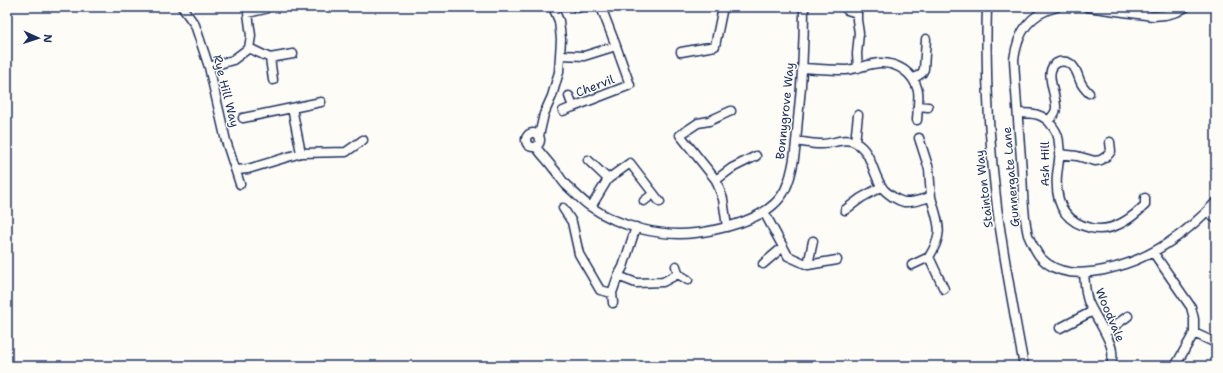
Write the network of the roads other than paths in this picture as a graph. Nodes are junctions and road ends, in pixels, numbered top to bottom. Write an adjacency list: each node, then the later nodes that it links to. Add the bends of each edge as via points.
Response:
1 (182, 7): 21 (street, Rye Hill Way, via 195,25)
2 (553, 7): 19 (street, via 559,21)
3 (601, 7): 15 (street, Chervil)
4 (723, 7): 17 (street, via 715,46)
5 (804, 7): 22 (street, Bonnygrove Way)
6 (987, 7): 91 (street, Stainton Way, via 992,162 997,209)
7 (1056, 7): 35 (street, Gunnergate Lane, via 1035,16 1016,45 1014,59)
8 (1087, 7): 11 (street, via 1153,16 1165,15)
9 (1186, 7): 11 (street)
10 (264, 9): 16 (street, via 248,13 251,36)
11 (1176, 9)
12 (847, 10): 13 (street)
13 (857, 10): 23 (street)
14 (926, 39): 24 (street, via 924,69)
15 (616, 46): 19 (street, via 584,56); 30 (street, Chervil, via 630,85)
16 (249, 48): 20 (street); 21 (street, via 233,60)
17 (681, 52)
18 (293, 54): 20 (street)
19 (561, 55): 40 (street, via 560,72 552,96 544,114 537,122)
20 (270, 58): 25 (street)
21 (209, 66): 52 (street, Rye Hill Way, via 226,141)
22 (803, 68): 23 (street); 43 (street, Bonnygrove Way)
23 (858, 68): 24 (street, via 887,63 902,69)
24 (913, 79): 29 (street, via 918,92)
25 (273, 80)
26 (1089, 93): 39 (street, via 1072,65 1066,62 1055,65 1050,79 1056,108)
27 (569, 96): 30 (street, Chervil)
28 (321, 102): 32 (street)
29 (918, 106): 31 (street); 38 (street)
30 (573, 107): 33 (street, Chervil)
31 (928, 107)
32 (292, 108): 37 (street); 47 (street)
33 (563, 111)
34 (731, 111): 54 (street, via 709,122 698,123 680,135)
35 (1018, 113): 39 (street, via 1037,114); 79 (street, Gunnergate Lane, via 1028,236 1040,257 1049,265 1063,272)
36 (858, 115): 44 (street)
37 (243, 118)
38 (917, 120)
39 (1048, 121): 48 (street, Ash Hill, via 1057,135)
40 (537, 136): 46 (street, via 540,144); 46 (street, via 528,136 526,142 531,147); 51 (street, Bonnygrove Way)
41 (919, 138): 58 (street, via 929,169)
42 (363, 140): 47 (street, via 346,152)
43 (796, 141): 44 (street, via 820,144 845,140); 67 (street, Bonnygrove Way, via 784,191)
44 (855, 142): 56 (street, via 870,160)
45 (1110, 142): 48 (street, via 1111,151 1101,160)
46 (536, 147): 51 (street, Bonnygrove Way)
47 (301, 153): 52 (street, via 248,169)
48 (1059, 154): 59 (street, Ash Hill, via 1057,194 1068,217 1079,225 1096,228 1116,226 1146,205)
49 (756, 156): 54 (street, via 732,168)
50 (588, 160): 53 (street)
51 (553, 168): 63 (street, Bonnygrove Way, via 565,183)
52 (236, 170): 55 (street, Rye Hill Way)
53 (608, 179): 57 (street, via 630,163); 63 (street)
54 (716, 180): 69 (street, via 723,199)
55 (240, 184)
56 (881, 187): 58 (street, via 903,202); 65 (street)
57 (653, 194): 60 (street); 61 (street)
58 (931, 197): 74 (street, via 939,238)
59 (1145, 198)
60 (644, 201)
61 (660, 202)
62 (1216, 202): 66 (street, Gunnergate Lane)
63 (591, 206): 70 (street, Bonnygrove Way, via 614,219)
64 (563, 208): 83 (street, via 572,222 579,254 600,290)
65 (846, 210)
66 (1208, 211): 68 (street); 73 (street, Gunnergate Lane, via 1181,235)
67 (764, 212): 69 (street, Bonnygrove Way, via 747,221); 72 (street)
68 (1216, 219)
69 (727, 226): 70 (street, Bonnygrove Way, via 695,234 674,234)
70 (636, 227): 80 (street)
71 (813, 241): 77 (street)
72 (783, 247): 76 (street); 77 (street, via 788,256)
73 (1153, 252): 79 (street, Gunnergate Lane, via 1132,262); 89 (street, via 1191,307)
74 (929, 257): 78 (street); 82 (street)
75 (837, 260): 77 (street)
76 (763, 264)
77 (808, 265)
78 (912, 265)
79 (1084, 273): 85 (street, Woodvale, via 1088,299)
80 (618, 276): 81 (street, via 636,283 663,282 677,270); 83 (street)
81 (688, 280)
82 (944, 289)
83 (612, 293): 84 (street)
84 (613, 304)
85 (1093, 311): 87 (street); 88 (street, Woodvale)
86 (1128, 316): 88 (street)
87 (1060, 328)
88 (1105, 333): 92 (street, Woodvale, via 1111,342 1113,352)
89 (1194, 333): 90 (street); 93 (street)
90 (1216, 343)
91 (1024, 366)
92 (1111, 366)
93 (1177, 366)

